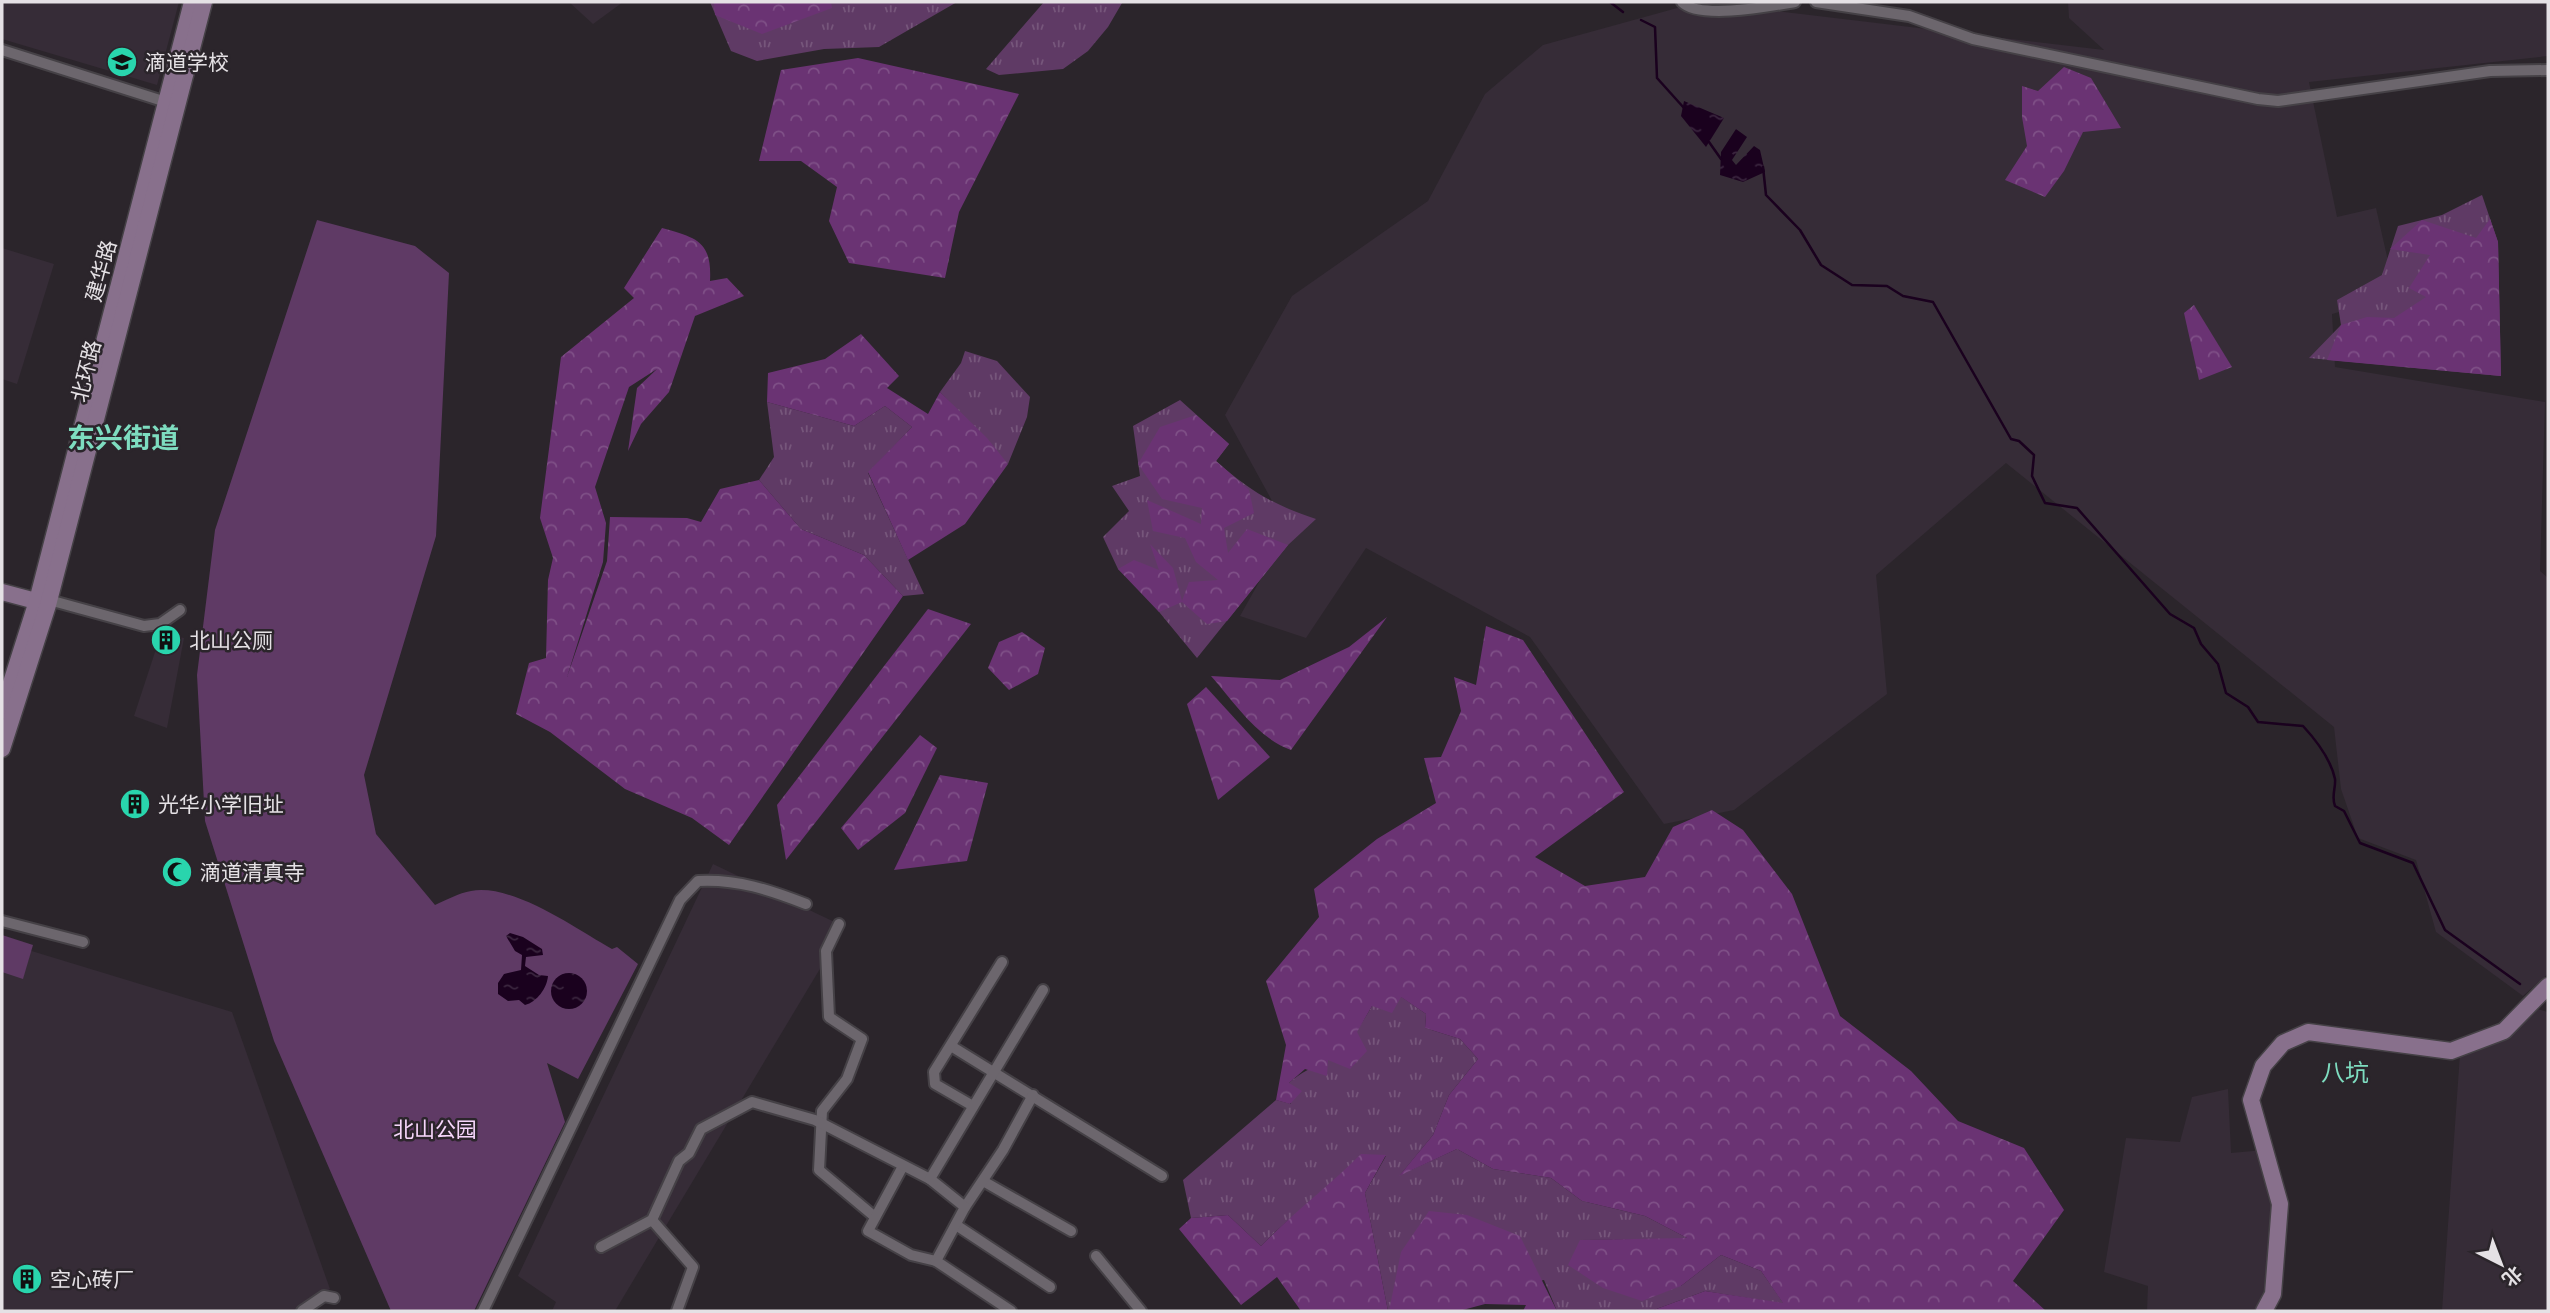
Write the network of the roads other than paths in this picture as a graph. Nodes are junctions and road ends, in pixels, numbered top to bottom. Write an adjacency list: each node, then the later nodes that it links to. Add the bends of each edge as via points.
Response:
1 (192, 2): 8 (street, 建华路)
2 (204, 2): 10 (street, 北环路)
3 (1682, 2): 4 (street, via 1721,10)
4 (1795, 2)
5 (1816, 2): 7 (street, via 1909,16 1973,39 2278,101 2490,71)
6 (2, 50): 8 (street)
7 (2548, 70)
8 (166, 102): 10 (street, 建华路)
9 (2, 593): 10 (street)
10 (45, 602): 11 (street, via 144,626 160,624); 12 (street, 建华路); 13 (street, 北环路)
11 (180, 610)
12 (2, 711)
13 (2, 749)
14 (806, 904): 41 (street, via 726,879 698,881 680,900)
15 (2, 921): 17 (street)
16 (839, 924): 25 (street, via 826,951 828,1017 862,1039 847,1079 821,1111)
17 (83, 942)
18 (1002, 962): 21 (street)
19 (2548, 986): 45 (street, via 2504,1031 2451,1051 2308,1032 2276,1051 2263,1066 2251,1100 2280,1204 2273,1294)
20 (1043, 990): 22 (street)
21 (951, 1046): 22 (street); 24 (street, via 934,1072 936,1084)
22 (995, 1071): 23 (street); 24 (street)
23 (1033, 1095): 27 (street); 29 (street)
24 (973, 1106): 28 (street)
25 (820, 1123): 26 (street); 31 (street, via 820,1170); 32 (street, via 752,1102 701,1129 689,1153 679,1161)
26 (902, 1166): 28 (street); 31 (street)
27 (1162, 1176)
28 (930, 1179): 30 (street)
29 (983, 1181): 30 (street); 34 (street)
30 (965, 1207): 33 (street)
31 (875, 1217): 37 (street, via 868,1231 911,1255)
32 (652, 1220): 35 (street); 42 (street, via 693,1268)
33 (956, 1225): 37 (street); 38 (street)
34 (1071, 1231)
35 (601, 1247)
36 (1096, 1256): 44 (street)
37 (936, 1262): 43 (street)
38 (1050, 1287)
39 (334, 1298): 40 (street, via 324,1296)
40 (302, 1311)
41 (483, 1311)
42 (677, 1311)
43 (1011, 1311)
44 (1141, 1311)
45 (2264, 1311)

